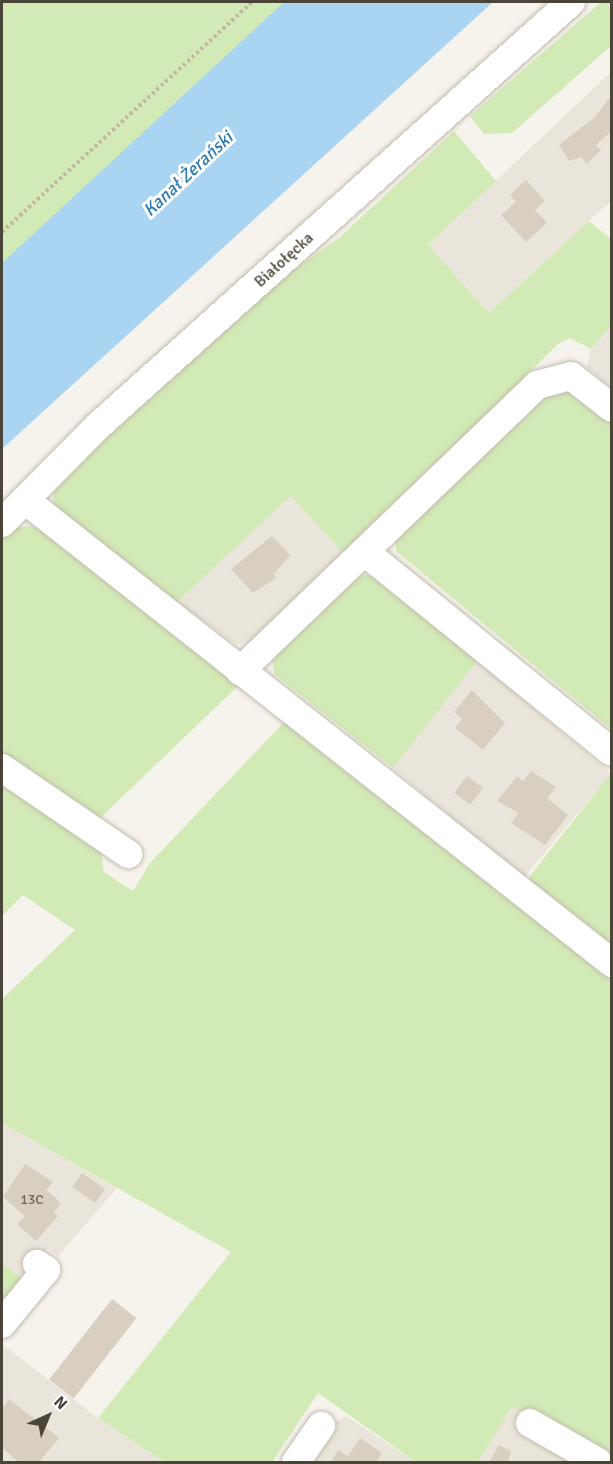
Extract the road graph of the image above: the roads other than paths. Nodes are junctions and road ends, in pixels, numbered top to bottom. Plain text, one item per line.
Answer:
1 (571, 2) edge
2 (612, 408) edge
3 (25, 500) junction
4 (2, 523) edge
5 (366, 553) junction
6 (240, 671) junction
7 (612, 752) edge
8 (2, 768) edge
9 (128, 855) dead end
10 (612, 963) edge
11 (37, 1263) dead end
12 (2, 1324) edge
13 (530, 1424) dead end
14 (321, 1426) dead end
15 (296, 1462) edge
16 (598, 1462) edge

1 - 3 street, Białołęcka
2 - 5 street
3 - 4 street, Białołęcka
3 - 6 street
5 - 6 street
5 - 7 street
6 - 10 street
8 - 9 street
11 - 12 street
13 - 16 street
14 - 15 street

